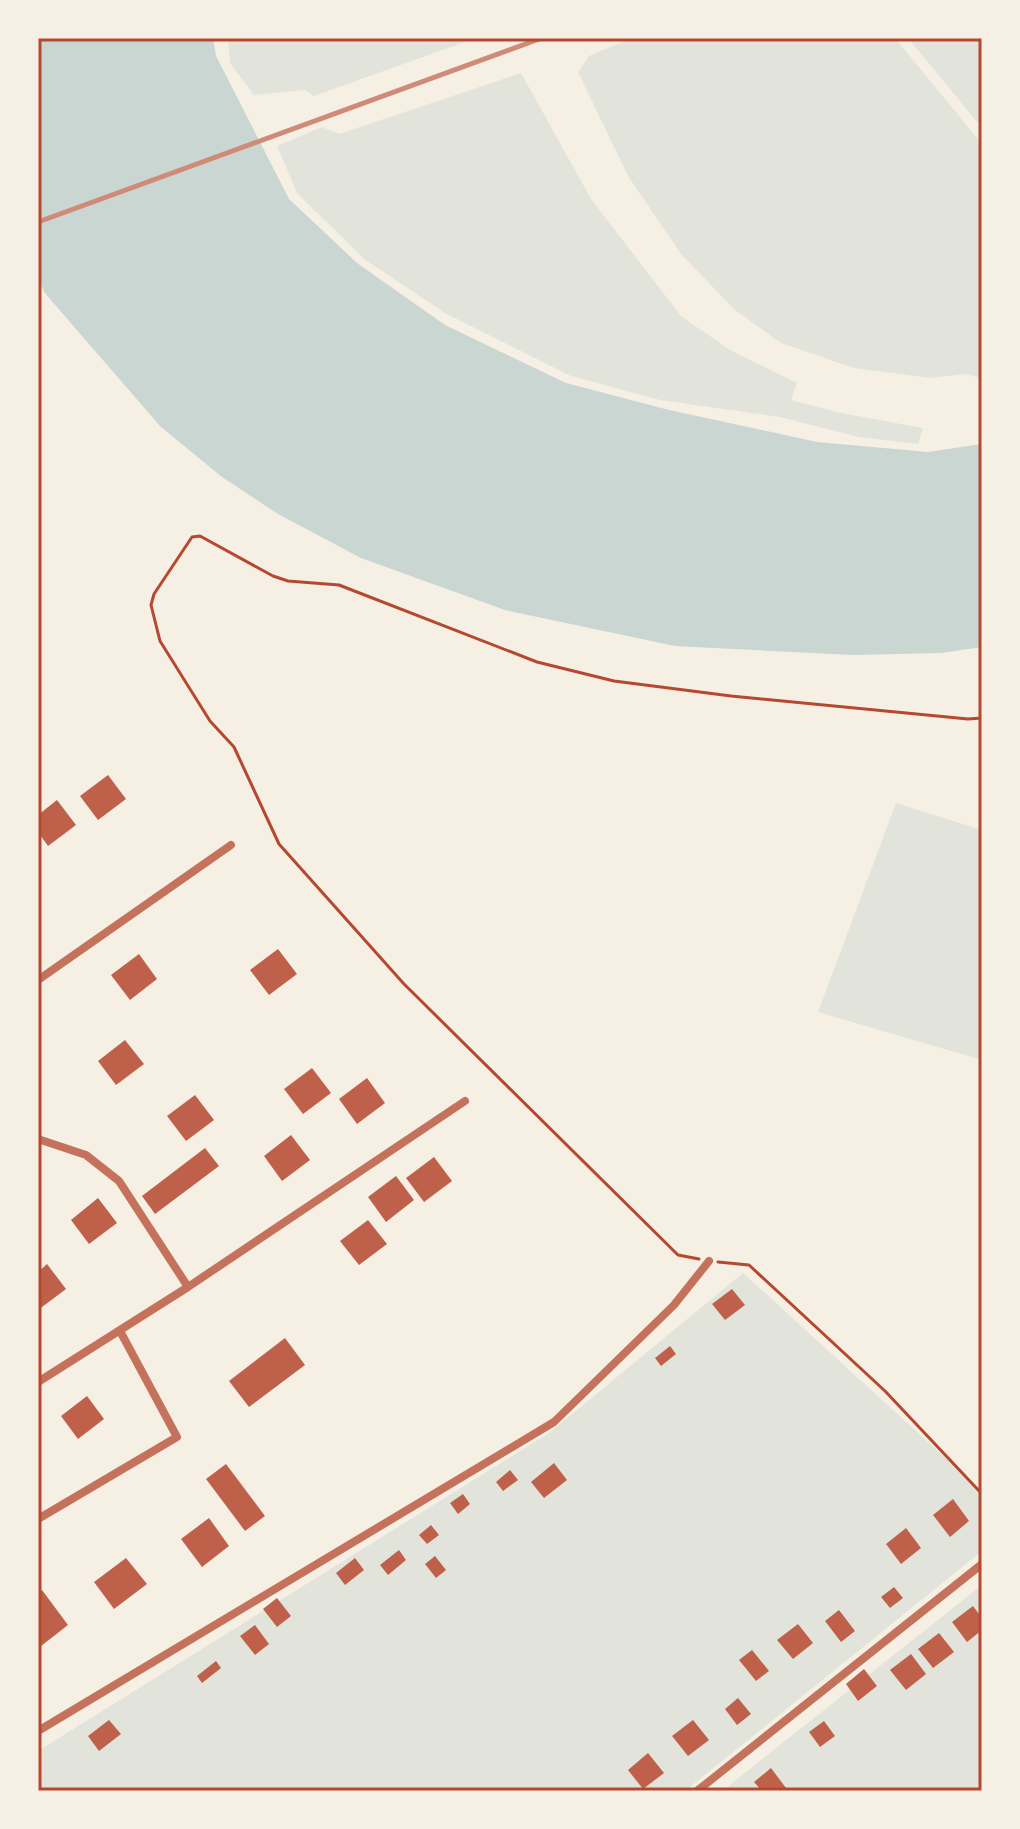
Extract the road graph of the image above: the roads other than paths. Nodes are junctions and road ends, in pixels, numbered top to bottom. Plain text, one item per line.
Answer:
1 (231, 845) dead end
2 (38, 980) edge
3 (465, 1101) dead end
4 (38, 1139) edge
5 (709, 1261) road end
6 (188, 1287) junction
7 (120, 1331) junction
8 (38, 1382) edge
9 (38, 1519) edge
10 (982, 1564) edge
11 (38, 1731) edge
12 (697, 1791) edge

1 - 2 street
3 - 6 street
4 - 6 street
5 - 11 street
6 - 7 street
7 - 8 street
7 - 9 street
10 - 12 street

